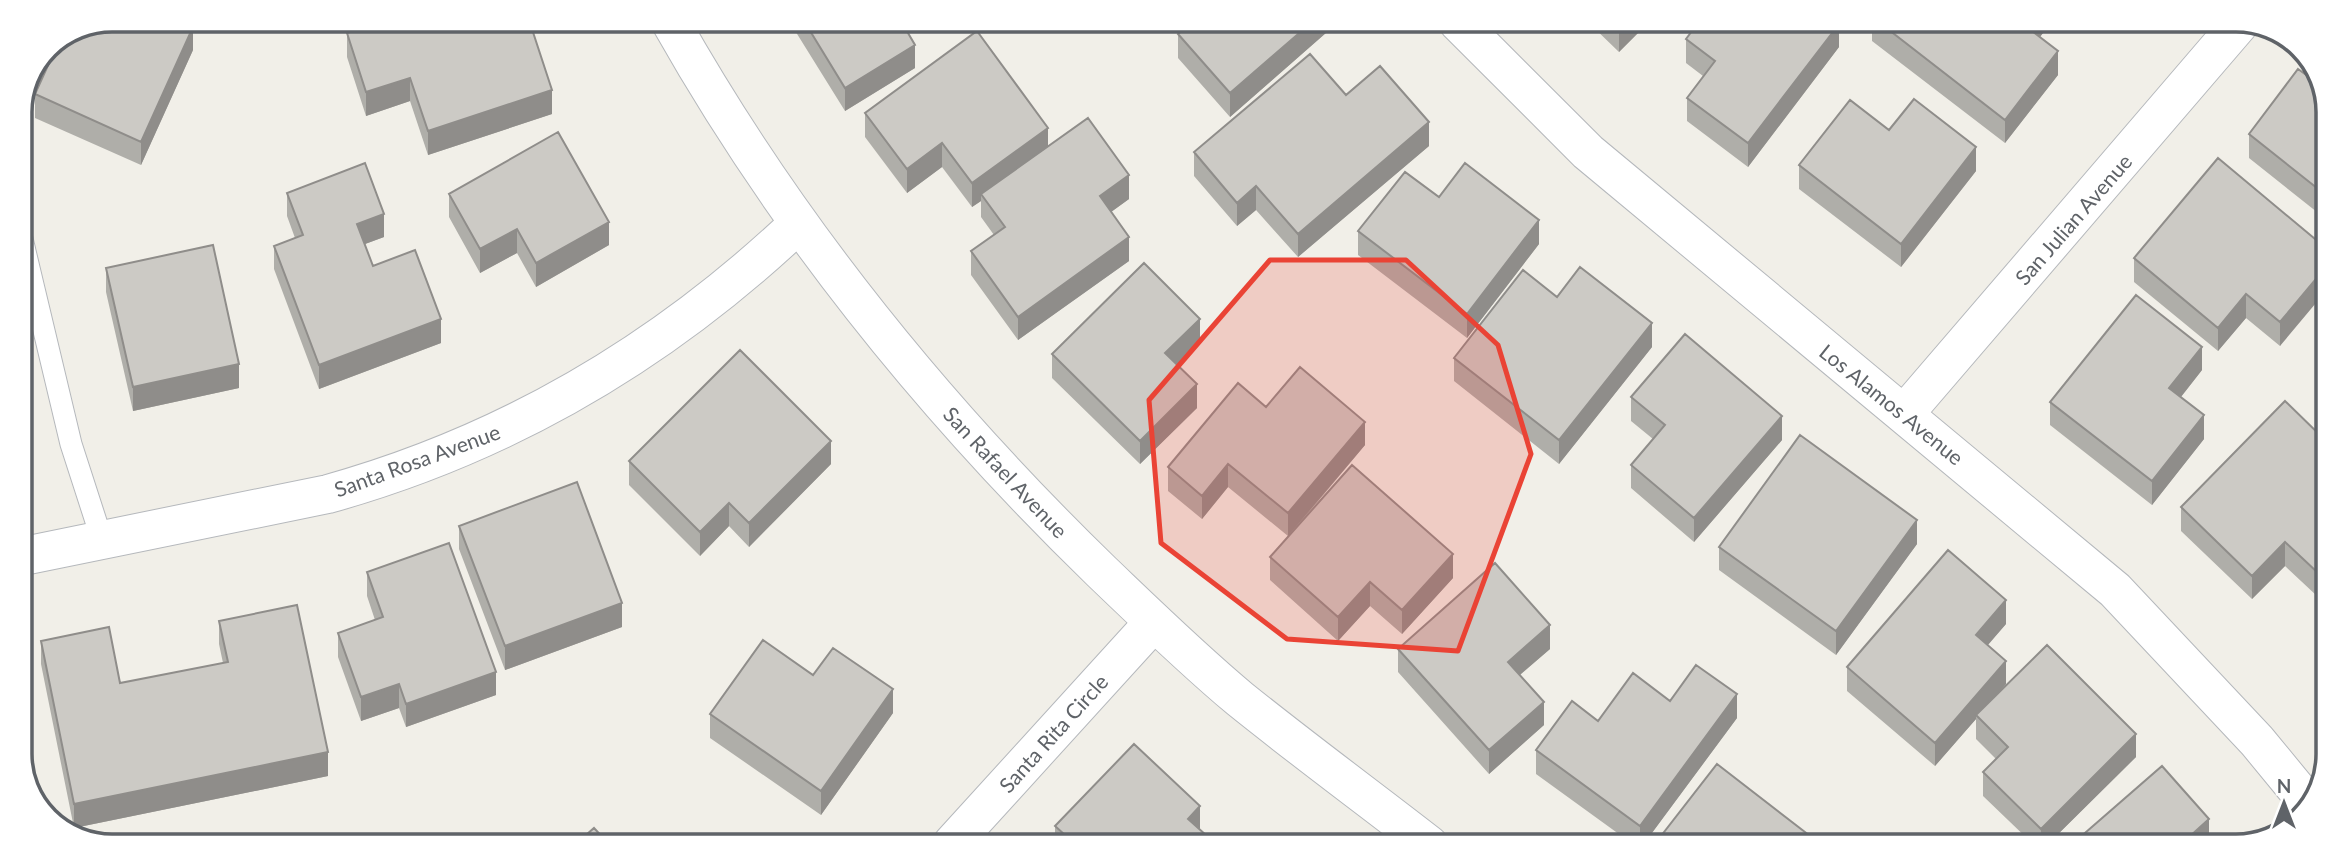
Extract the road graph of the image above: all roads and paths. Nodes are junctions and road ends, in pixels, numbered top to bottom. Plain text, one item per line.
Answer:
1 (677, 32) edge
2 (1468, 32) edge
3 (2232, 32) edge
4 (798, 224) junction
5 (32, 280) edge
6 (1905, 413) junction
7 (102, 540) junction
8 (32, 554) edge
9 (1154, 622) junction
10 (2303, 797) edge
11 (960, 834) edge
12 (1415, 834) edge

1 - 4 street, San Rafael Avenue
2 - 6 street, Los Alamos Avenue
3 - 6 street, San Julian Avenue
4 - 7 street, Santa Rosa Avenue
4 - 9 street, San Rafael Avenue
5 - 7 lane
6 - 10 street, Los Alamos Avenue
7 - 8 street, Santa Rosa Avenue
9 - 11 street, Santa Rita Circle
9 - 12 street, San Rafael Avenue

